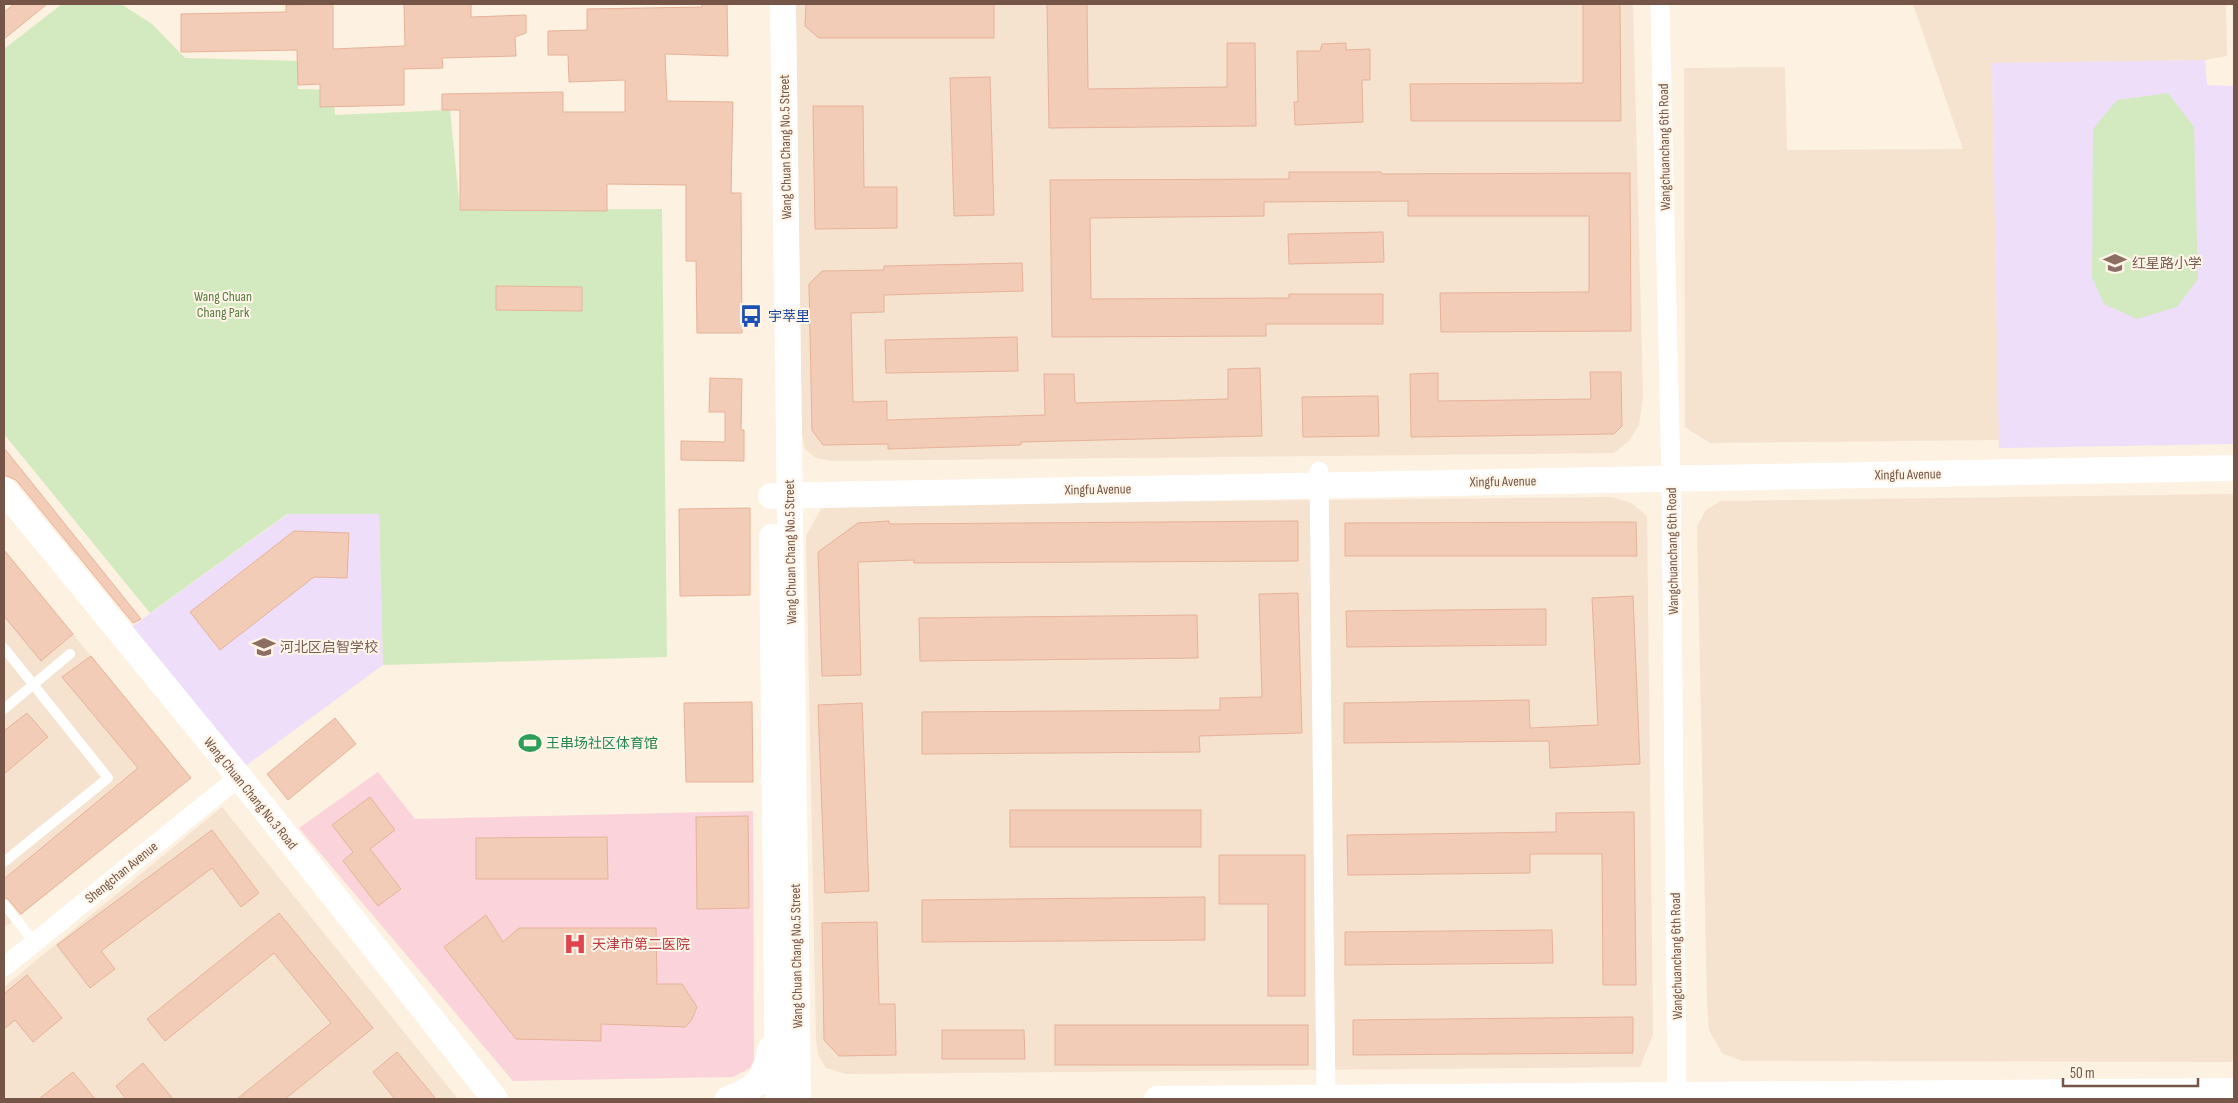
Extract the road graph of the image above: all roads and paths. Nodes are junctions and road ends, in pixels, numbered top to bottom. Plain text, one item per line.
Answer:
1 (768, 4) edge
2 (783, 4) edge
3 (1660, 4) edge
4 (2234, 454) edge
5 (2234, 468) edge
6 (1671, 471) junction
7 (1319, 478) junction
8 (780, 487) junction
9 (4, 490) edge
10 (4, 648) edge
11 (70, 654) dead end
12 (33, 684) junction
13 (4, 709) edge
14 (239, 777) junction
15 (4, 862) edge
16 (4, 904) edge
17 (34, 942) junction
18 (4, 967) edge
19 (2234, 1091) edge
20 (1677, 1097) edge
21 (495, 1099) edge
22 (728, 1099) edge
23 (772, 1099) edge
24 (778, 1099) edge
25 (798, 1099) edge
26 (1157, 1099) edge
27 (1326, 1099) edge

1 - 8 street, Wang Chuan Chang No.5 Street
2 - 8 street, Wang Chuan Chang No.5 Street
3 - 6 street, Wangchuanchang 6th Road
4 - 6 street, Xingfu Avenue
5 - 6 street, Xingfu Avenue
6 - 7 street, Xingfu Avenue
6 - 20 street, Wangchuanchang 6th Road
7 - 8 street, Xingfu Avenue
7 - 27 street
8 - 24 street, Wang Chuan Chang No.5 Street
8 - 25 street, Wang Chuan Chang No.5 Street
9 - 14 street, Wang Chuan Chang No.3 Road
10 - 12 lane
11 - 12 lane
12 - 13 lane
12 - 15 lane
14 - 17 street, Shengchan Avenue
14 - 21 street, Wang Chuan Chang No.3 Road
16 - 17 lane
17 - 18 street, Shengchan Avenue
19 - 20 street
20 - 27 street
22 - 23 street
26 - 27 street

